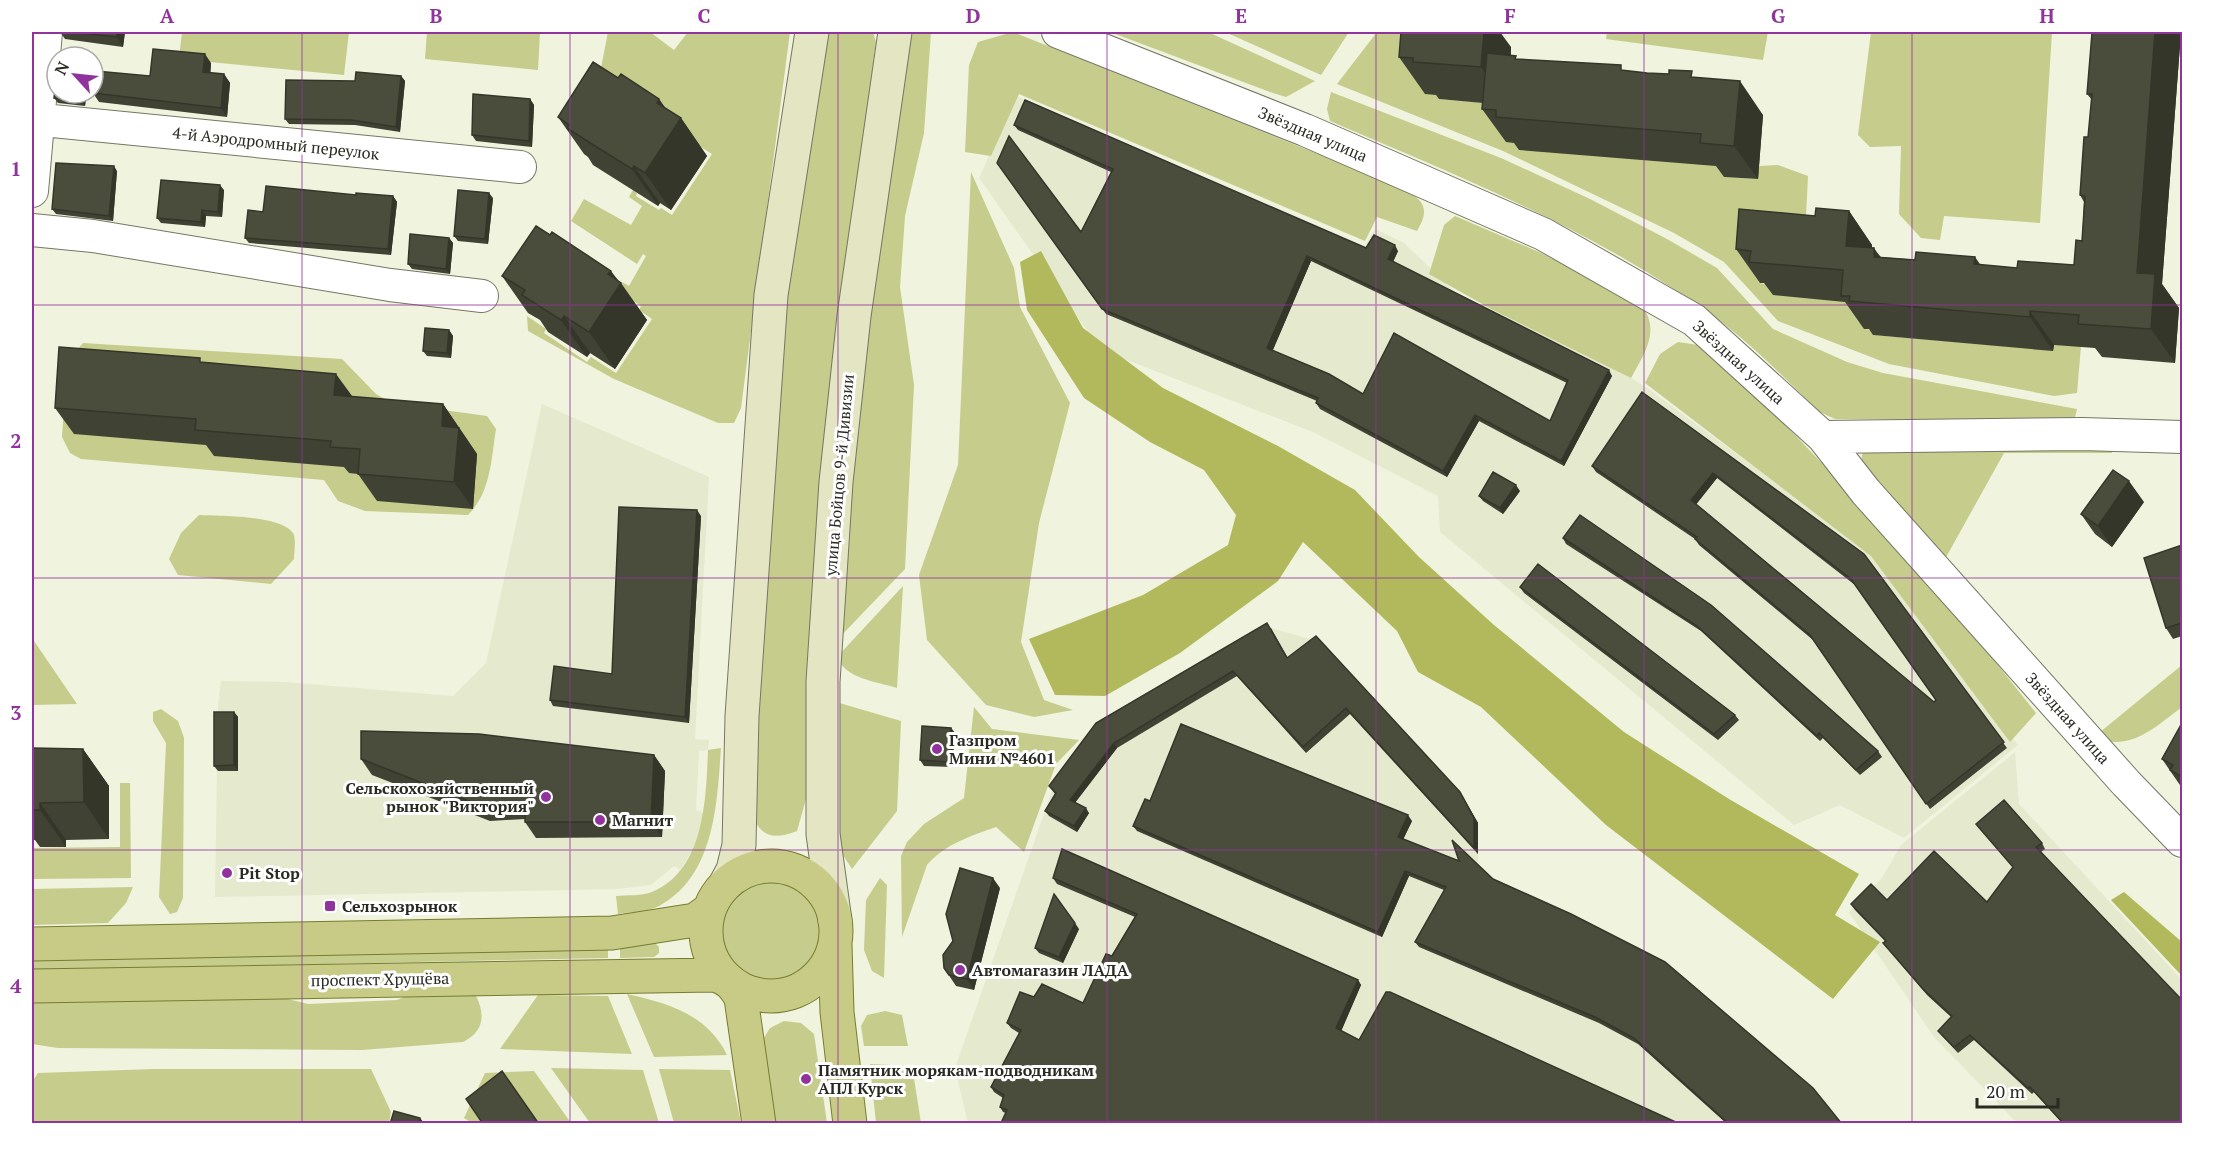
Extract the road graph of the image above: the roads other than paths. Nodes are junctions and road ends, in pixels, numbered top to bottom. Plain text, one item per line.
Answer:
1 (46, 32) edge
2 (812, 32) edge
3 (895, 32) edge
4 (1058, 32) edge
5 (34, 119) edge
6 (520, 167) dead end
7 (32, 191) edge
8 (32, 230) edge
9 (482, 296) dead end
10 (1823, 437) junction
11 (2182, 437) edge
12 (2182, 841) edge
13 (726, 883) junction
14 (709, 910) junction
15 (835, 932) junction
16 (32, 944) edge
17 (728, 980) junction
18 (32, 986) edge
19 (759, 1124) edge
20 (850, 1124) edge

1 - 5 street
2 - 13 main road
3 - 15 main road, улица Бойцов 9-й Дивизии
4 - 10 street, Звёздная улица
5 - 6 street, 4-й Аэродромный переулок
5 - 7 street
8 - 9 street
10 - 11 street
10 - 12 street, Звёздная улица
13 - 14 main road
13 - 15 main road
14 - 16 main road
14 - 17 main road
15 - 17 main road
15 - 20 main road, улица Бойцов 9-й Дивизии
17 - 18 main road, проспект Хрущёва
17 - 19 main road

